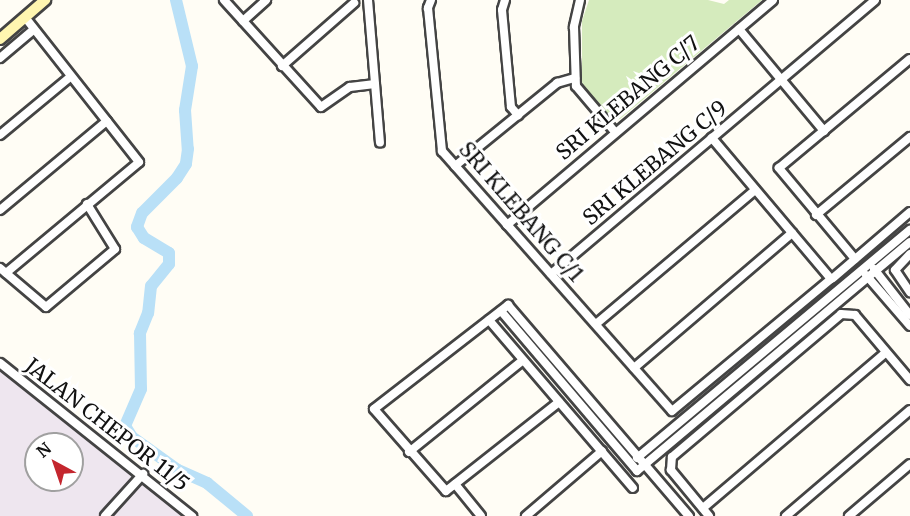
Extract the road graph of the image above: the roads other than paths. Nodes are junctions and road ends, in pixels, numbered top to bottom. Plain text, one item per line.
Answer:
1 (45, 0) edge
2 (225, 0) edge
3 (266, 0) edge
4 (368, 0) edge
5 (430, 0) edge
6 (505, 0) edge
7 (580, 0) edge
8 (773, 0) edge
9 (875, 0) edge
10 (354, 3) dead end
11 (25, 18) junction
12 (243, 21) junction
13 (739, 29) junction
14 (32, 31) junction
15 (1, 37) edge
16 (0, 58) edge
17 (910, 59) edge
18 (282, 66) junction
19 (70, 77) junction
20 (574, 78) junction
21 (781, 80) junction
22 (375, 84) junction
23 (518, 115) junction
24 (107, 121) junction
25 (824, 131) junction
26 (615, 132) junction
27 (0, 135) edge
28 (910, 137) edge
29 (712, 138) junction
30 (380, 142) dead end
31 (455, 166) junction
32 (755, 190) junction
33 (87, 204) junction
34 (0, 210) edge
35 (910, 212) edge
36 (816, 215) junction
37 (507, 225) junction
38 (910, 230) edge
39 (792, 233) junction
40 (910, 242) edge
41 (910, 254) edge
42 (855, 259) junction
43 (870, 264) junction
44 (3, 271) edge
45 (862, 271) junction
46 (876, 271) junction
47 (551, 274) junction
48 (832, 278) dead end
49 (868, 278) junction
50 (910, 292) edge
51 (501, 311) junction
52 (910, 315) edge
53 (489, 320) junction
54 (596, 324) junction
55 (910, 326) edge
56 (886, 352) junction
57 (523, 360) junction
58 (0, 363) edge
59 (634, 368) junction
60 (910, 380) edge
61 (559, 402) junction
62 (910, 410) edge
63 (409, 452) junction
64 (602, 452) junction
65 (639, 456) junction
66 (630, 463) junction
67 (645, 464) junction
68 (910, 464) edge
69 (143, 474) junction
70 (455, 484) junction
71 (633, 488) dead end
72 (703, 508) junction
73 (105, 516) edge
74 (192, 516) edge
75 (481, 516) edge
76 (526, 516) edge
77 (689, 516) edge
78 (709, 516) edge
79 (786, 516) edge
80 (849, 516) edge

1 - 11 street
2 - 12 street
3 - 12 street
4 - 22 street
5 - 31 street, SRI KLEBANG C/1
6 - 23 street
7 - 20 street
8 - 13 street, SRI KLEBANG C/7
9 - 21 street, SRI KLEBANG C/9
10 - 18 street
11 - 14 street
11 - 15 street
12 - 18 street
13 - 21 street
13 - 26 street, SRI KLEBANG C/7
14 - 16 street
14 - 19 street
17 - 25 street
18 - 22 street
19 - 24 street
19 - 27 street
20 - 23 street
20 - 26 street
21 - 25 street
21 - 29 street, SRI KLEBANG C/9
22 - 30 street
23 - 31 street
24 - 33 street
24 - 34 street
25 - 36 street
26 - 37 street, SRI KLEBANG C/7
28 - 36 street
29 - 32 street
29 - 47 street, SRI KLEBANG C/9
31 - 37 street, SRI KLEBANG C/1
32 - 39 street
32 - 54 street
33 - 44 street
33 - 44 street
35 - 42 street
36 - 42 street
37 - 47 street, SRI KLEBANG C/1
38 - 43 street
39 - 59 street
39 - 59 street, SRI KLEBANG C/1
40 - 46 street
41 - 50 street
42 - 48 street
43 - 45 street
43 - 46 street
45 - 49 street
45 - 65 street
46 - 49 street
46 - 52 street
47 - 54 street, SRI KLEBANG C/1
49 - 55 street
49 - 67 street
51 - 53 street
51 - 65 street
51 - 66 street
53 - 57 street
53 - 63 street
54 - 59 street, SRI KLEBANG C/1
56 - 60 street
56 - 72 street
56 - 72 street
57 - 61 street
57 - 63 street
58 - 69 street, JALAN CHEPOR 11/5
61 - 64 street
61 - 70 street
62 - 79 street
63 - 70 street
64 - 71 street
64 - 76 street
65 - 66 street
65 - 67 street
66 - 67 street
67 - 77 street
68 - 80 street
69 - 73 street
69 - 74 street, JALAN CHEPOR 11/5
70 - 75 street
72 - 78 street

